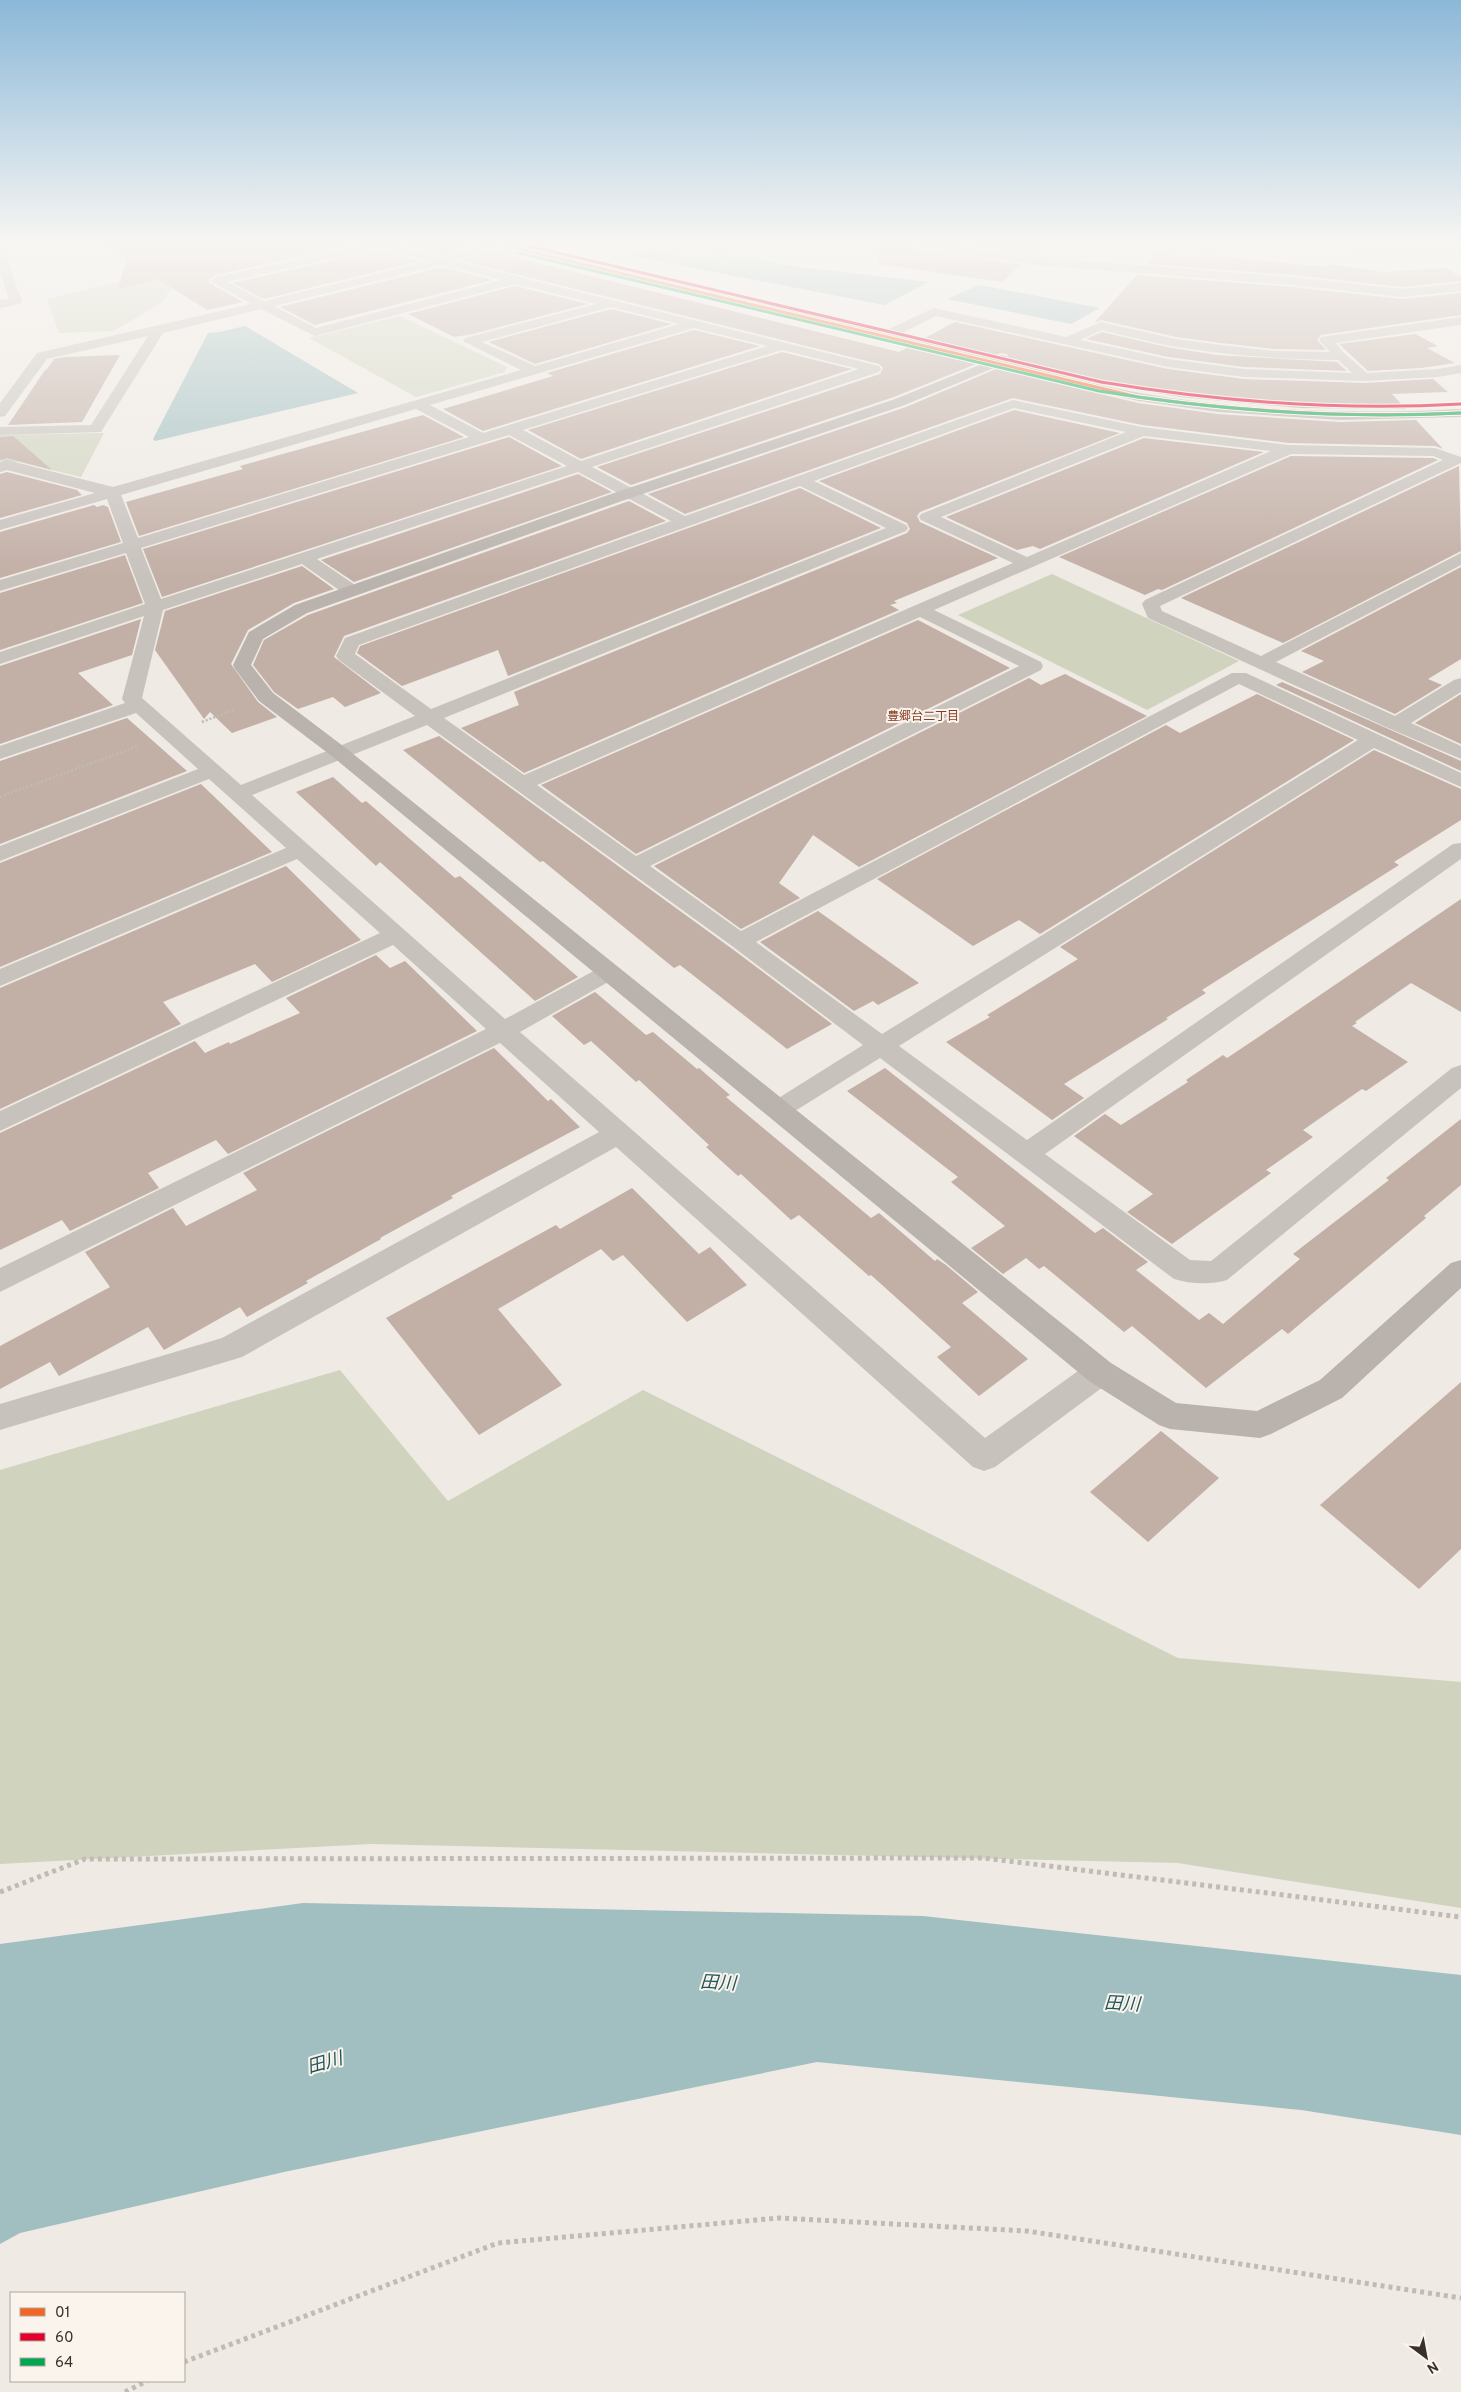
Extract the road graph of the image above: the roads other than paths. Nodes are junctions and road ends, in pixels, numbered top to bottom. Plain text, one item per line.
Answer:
1 (44, 356) edge
2 (142, 356) edge
3 (502, 356) edge
4 (584, 356) edge
5 (751, 356) edge
6 (821, 356) edge
7 (973, 356) edge
8 (979, 356) edge
9 (1130, 356) edge
10 (1328, 356) edge
11 (1341, 356) joint
12 (998, 361) junction
13 (1461, 369) edge
14 (533, 370) junction
15 (1364, 377) junction
16 (418, 404) junction
17 (1461, 404) edge
18 (1461, 413) edge
19 (0, 414) edge
20 (512, 430) junction
21 (0, 431) edge
22 (1142, 431) junction
23 (482, 438) junction
24 (1289, 449) junction
25 (0, 467) edge
26 (581, 467) junction
27 (800, 480) junction
28 (112, 492) junction
29 (630, 493) junction
30 (684, 522) junction
31 (0, 525) edge
32 (132, 546) junction
33 (305, 558) junction
34 (1461, 558) edge
35 (1026, 564) junction
36 (0, 586) edge
37 (352, 591) junction
38 (155, 607) junction
39 (920, 610) junction
40 (0, 658) edge
41 (1261, 663) junction
42 (1461, 684) edge
43 (139, 705) junction
44 (431, 717) junction
45 (1395, 724) junction
46 (1373, 740) junction
47 (0, 753) edge
48 (340, 753) junction
49 (1461, 754) edge
50 (212, 772) junction
51 (1461, 781) edge
52 (523, 783) junction
53 (237, 794) junction
54 (300, 850) junction
55 (1461, 850) edge
56 (0, 854) edge
57 (635, 865) junction
58 (395, 935) junction
59 (740, 941) junction
60 (609, 972) junction
61 (0, 978) edge
62 (503, 1031) junction
63 (880, 1046) junction
64 (1461, 1074) edge
65 (778, 1110) junction
66 (0, 1122) edge
67 (618, 1134) junction
68 (1026, 1154) junction
69 (1461, 1271) edge
70 (0, 1281) edge
71 (1100, 1372) junction
72 (0, 1417) edge

1 - 19 street
2 - 21 street
3 - 14 street
4 - 14 street
5 - 20 street
6 - 26 street
7 - 12 street
8 - 12 street
9 - 15 street
10 - 11 street
11 - 15 street
12 - 17 street
12 - 18 street
12 - 29 street
13 - 15 street
14 - 16 street
16 - 23 street
16 - 28 street
20 - 23 street
20 - 26 street
22 - 24 street
22 - 27 street
22 - 35 street
23 - 32 street
24 - 35 street
24 - 41 street
25 - 28 street
26 - 29 street
26 - 33 street
27 - 30 street
27 - 44 street
28 - 31 street
28 - 32 street
29 - 30 street
29 - 37 street
30 - 44 street
32 - 36 street
32 - 38 street
33 - 37 street
33 - 38 street
34 - 41 street
35 - 39 street
37 - 48 street
38 - 40 street
38 - 43 street
39 - 52 street
39 - 57 street
41 - 45 street
42 - 45 street
43 - 47 street
43 - 50 street
44 - 48 street
44 - 52 street
45 - 49 street
46 - 51 street
46 - 59 street
46 - 63 street
48 - 53 street
48 - 60 street
50 - 53 street
50 - 56 street
52 - 57 street
53 - 54 street
54 - 58 street
54 - 61 street
55 - 68 street
57 - 59 street
58 - 62 street
58 - 66 street
59 - 63 street
60 - 62 street
60 - 65 street
62 - 67 street
62 - 70 street
63 - 65 street
63 - 68 street
64 - 68 street
65 - 71 street
67 - 71 street
67 - 72 street
69 - 71 street

